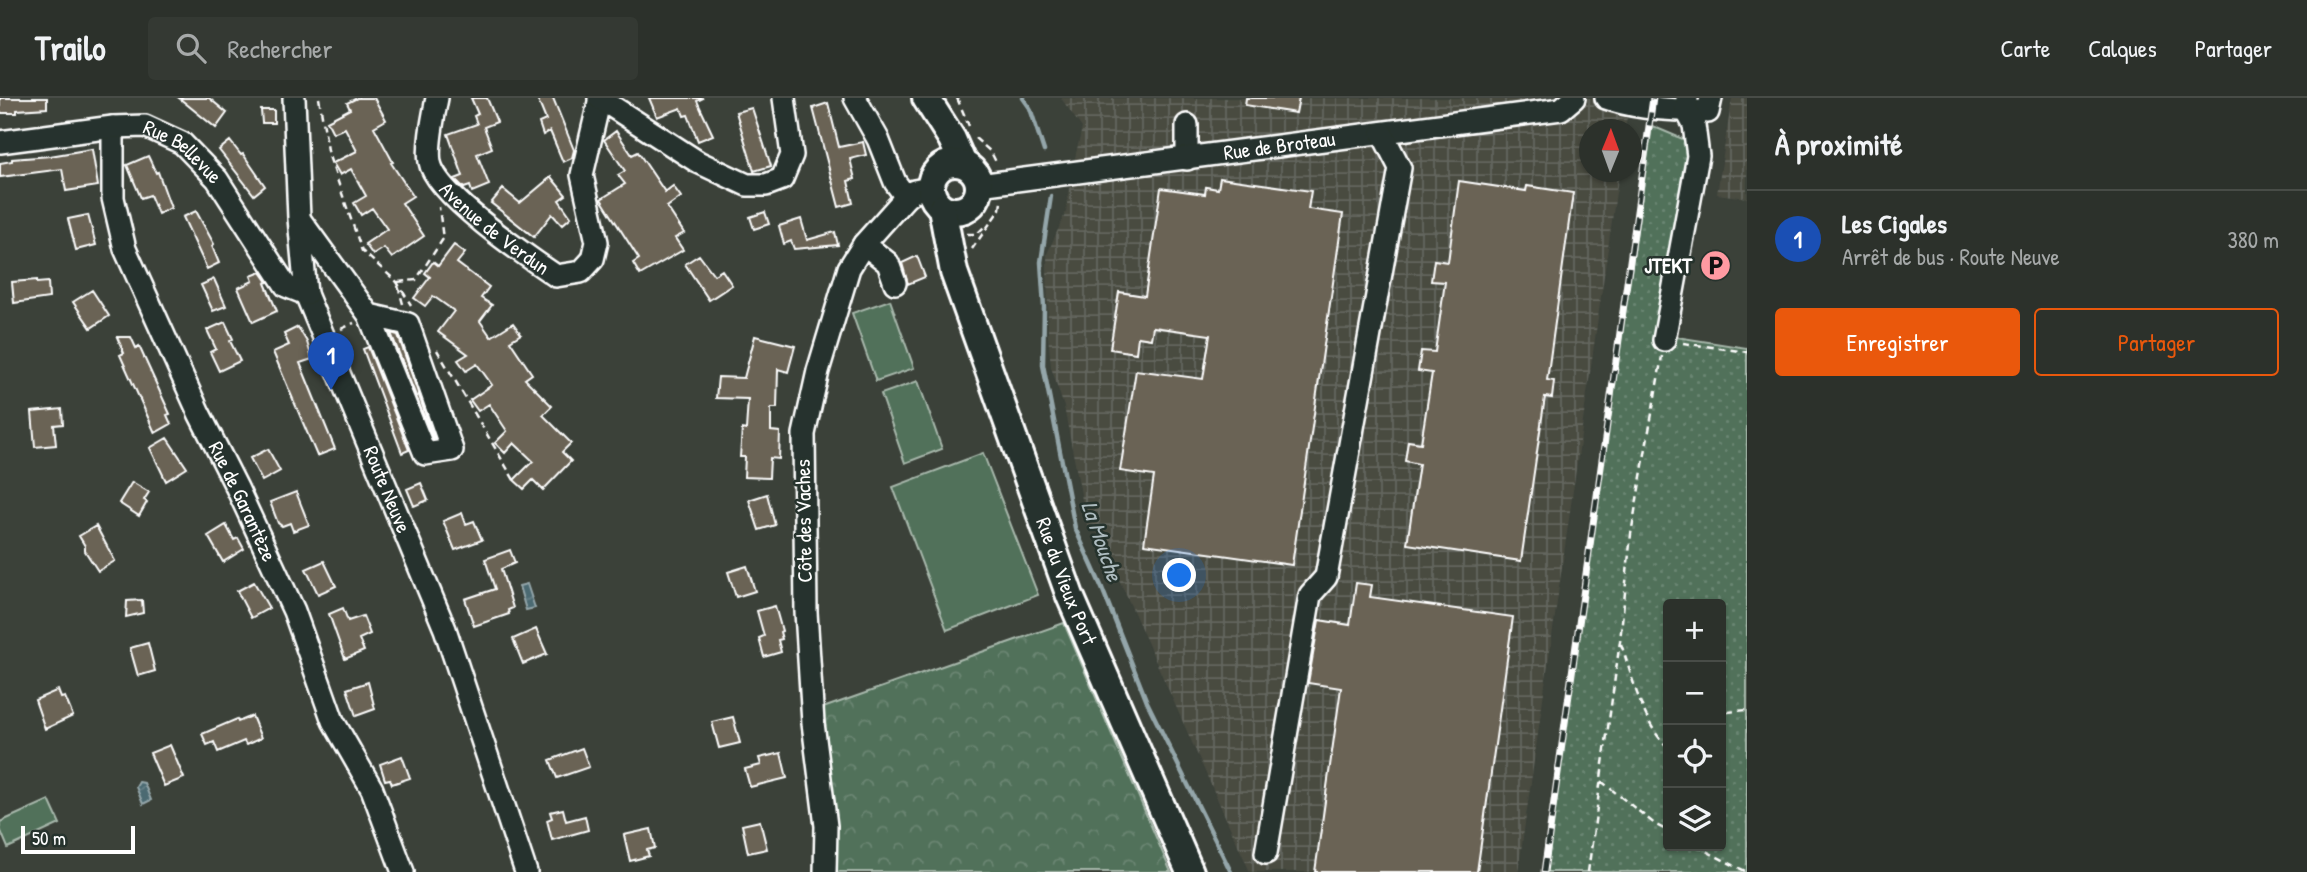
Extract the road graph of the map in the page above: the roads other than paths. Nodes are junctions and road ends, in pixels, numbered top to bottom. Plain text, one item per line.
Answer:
1 (294, 98) edge
2 (437, 98) edge
3 (600, 98) edge
4 (784, 98) edge
5 (855, 98) edge
6 (1574, 98) edge
7 (1613, 101) edge
8 (930, 104) edge
9 (1687, 104) edge
10 (1710, 105) edge
11 (1187, 125) dead end
12 (113, 127) junction
13 (1382, 133) junction
14 (0, 142) edge
15 (1187, 159) junction
16 (988, 183) joint
17 (944, 195) junction
18 (299, 218) junction
19 (864, 244) junction
20 (895, 283) dead end
21 (306, 294) junction
22 (369, 315) junction
23 (1664, 340) road end
24 (1266, 853) dead end
25 (403, 872) edge
26 (526, 872) edge
27 (825, 872) edge
28 (1190, 872) edge

1 - 18 street, Route Neuve
2 - 3 street, Avenue de Verdun
3 - 4 street, Avenue de Verdun
5 - 17 street
6 - 13 street, Rue de Broteau
7 - 9 street
8 - 17 main road
9 - 10 street
9 - 23 street
11 - 15 street
12 - 14 street, Rue Bellevue
12 - 21 street, Rue Bellevue
12 - 25 street, Rue de Garantèze
13 - 15 street, Rue de Broteau
13 - 24 street
15 - 16 street, Rue de Broteau
16 - 17 main road
17 - 19 street, Côte des Vaches
17 - 28 main road, Rue du Vieux Port
18 - 21 street, Route Neuve
18 - 22 street
19 - 20 street
19 - 27 street, Côte des Vaches
21 - 26 street, Route Neuve
22 - 22 street

